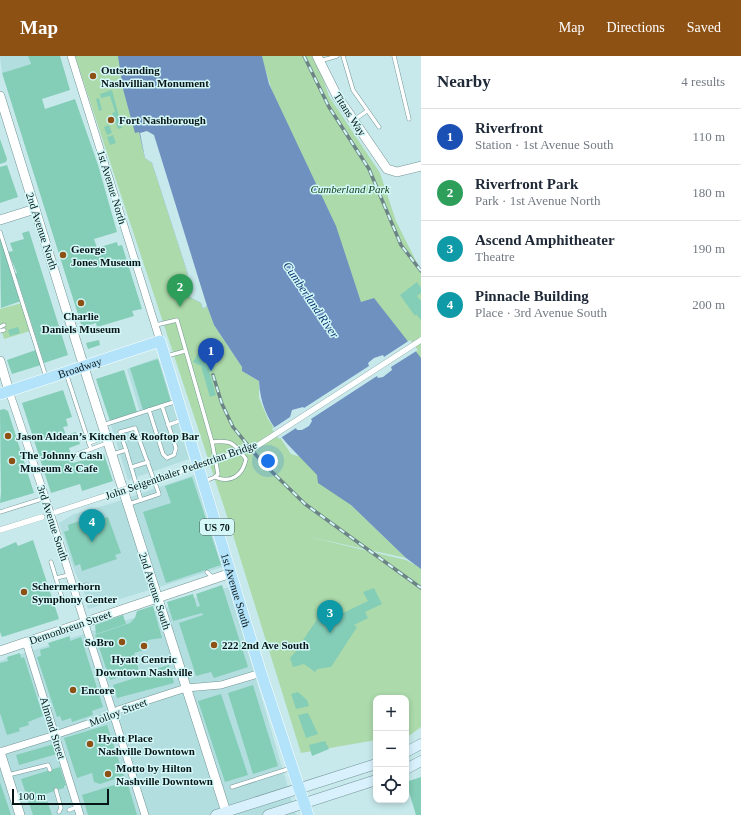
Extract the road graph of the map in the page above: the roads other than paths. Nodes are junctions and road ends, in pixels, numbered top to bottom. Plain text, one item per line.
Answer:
1 (71, 56) edge
2 (337, 56) edge
3 (343, 56) edge
4 (394, 56) edge
5 (318, 59) edge
6 (0, 96) edge
7 (367, 111) junction
8 (409, 119) dead end
9 (353, 120) junction
10 (379, 127) dead end
11 (421, 166) edge
12 (35, 209) junction
13 (0, 220) edge
14 (0, 232) edge
15 (156, 325) junction
16 (160, 340) junction
17 (421, 340) edge
18 (185, 351) junction
19 (165, 357) junction
20 (0, 361) edge
21 (84, 366) junction
22 (66, 372) junction
23 (47, 378) junction
24 (5, 392) edge
25 (178, 401) junction
26 (162, 406) junction
27 (149, 410) junction
28 (184, 420) junction
29 (168, 425) junction
30 (102, 426) junction
31 (107, 440) junction
32 (212, 442) junction
33 (89, 443) junction
34 (91, 449) junction
35 (126, 450) junction
36 (112, 454) junction
37 (75, 455) dead end
38 (148, 462) junction
39 (132, 467) junction
40 (215, 477) junction
41 (203, 482) junction
42 (45, 498) junction
43 (141, 500) junction
44 (128, 505) junction
45 (0, 512) edge
46 (56, 512) dead end
47 (42, 517) dead end
48 (0, 530) edge
49 (51, 562) dead end
50 (231, 573) junction
51 (69, 575) junction
52 (56, 578) junction
53 (87, 585) dead end
54 (73, 589) junction
55 (157, 598) junction
56 (63, 602) dead end
57 (84, 622) junction
58 (26, 642) junction
59 (0, 651) edge
60 (261, 673) junction
61 (186, 688) junction
62 (112, 713) junction
63 (55, 735) junction
64 (421, 744) edge
65 (409, 750) edge
66 (0, 752) edge
67 (421, 761) edge
68 (373, 765) edge
69 (409, 767) edge
70 (292, 768) junction
71 (50, 770) dead end
72 (7, 776) junction
73 (373, 781) edge
74 (232, 787) dead end
75 (299, 789) junction
76 (56, 790) dead end
77 (303, 803) junction
78 (77, 806) junction
79 (69, 810) junction
80 (223, 814) edge
81 (20, 815) edge
82 (69, 815) edge
83 (80, 815) edge
84 (145, 815) edge
85 (268, 815) edge
86 (308, 815) edge

1 - 15 street, 1st Avenue North
2 - 5 lane
3 - 7 lane
4 - 8 lane
5 - 9 street, Titans Way
6 - 12 street, 2nd Avenue North
7 - 9 lane
7 - 10 lane
9 - 11 street, Titans Way
12 - 13 street
12 - 21 street, 2nd Avenue North
14 - 23 lane
15 - 16 street, 1st Avenue North
15 - 18 lane
16 - 19 main road, 1st Avenue South / US 70
16 - 21 main road, Broadway
17 - 46 street, John Seigenthaler Pedestrian Bridge, bridge
18 - 19 lane
18 - 32 lane
19 - 25 main road, 1st Avenue South / US 70
20 - 24 street
21 - 22 main road, Broadway
21 - 30 street, 2nd Avenue South
22 - 23 main road, Broadway
22 - 33 lane
23 - 24 main road, Broadway
24 - 42 street, 3rd Avenue South
25 - 26 lane
25 - 28 main road, 1st Avenue South / US 70
26 - 27 lane
26 - 29 lane
27 - 29 lane
27 - 30 lane
28 - 29 lane
28 - 41 main road, 1st Avenue South / US 70
30 - 31 street, 2nd Avenue South
31 - 33 lane
31 - 34 lane
31 - 36 street, 2nd Avenue South
32 - 40 lane
32 - 40 lane
33 - 34 lane
34 - 37 lane
35 - 36 lane
35 - 38 lane
35 - 39 lane
36 - 44 street, 2nd Avenue South
38 - 39 lane
38 - 43 lane
39 - 43 lane
40 - 41 lane
41 - 50 main road, 1st Avenue South / US 70
42 - 45 lane
42 - 51 street, 3rd Avenue South
43 - 44 lane
44 - 55 street, 2nd Avenue South
47 - 48 street
49 - 52 lane
50 - 55 street, Demonbreun Street
50 - 60 main road, 1st Avenue South / US 70
51 - 52 lane
51 - 54 street, 3rd Avenue South
52 - 56 lane
53 - 54 lane
54 - 57 street, 3rd Avenue South
55 - 57 street, Demonbreun Street
55 - 61 street, 2nd Avenue South
57 - 58 street, Demonbreun Street
57 - 62 street, 3rd Avenue South
58 - 59 street, Demonbreun Street
58 - 63 street, Almond Street
60 - 61 street, Molloy Street
60 - 70 main road, 1st Avenue South / US 70
61 - 62 street, Molloy Street
61 - 80 street, 2nd Avenue South
62 - 63 street, Molloy Street
62 - 84 street, 3rd Avenue South
63 - 66 street, Molloy Street
63 - 78 street, Almond Street
64 - 65 main road
66 - 72 street
67 - 69 main road
68 - 75 main road
70 - 74 lane
70 - 75 main road, 1st Avenue South / US 70
71 - 72 lane
72 - 81 street
73 - 77 main road
75 - 77 main road, 1st Avenue South / US 70
75 - 80 main road
76 - 79 lane
77 - 85 main road
77 - 86 main road, 1st Avenue South / US 70
78 - 79 lane
78 - 83 street, Almond Street
79 - 82 lane

